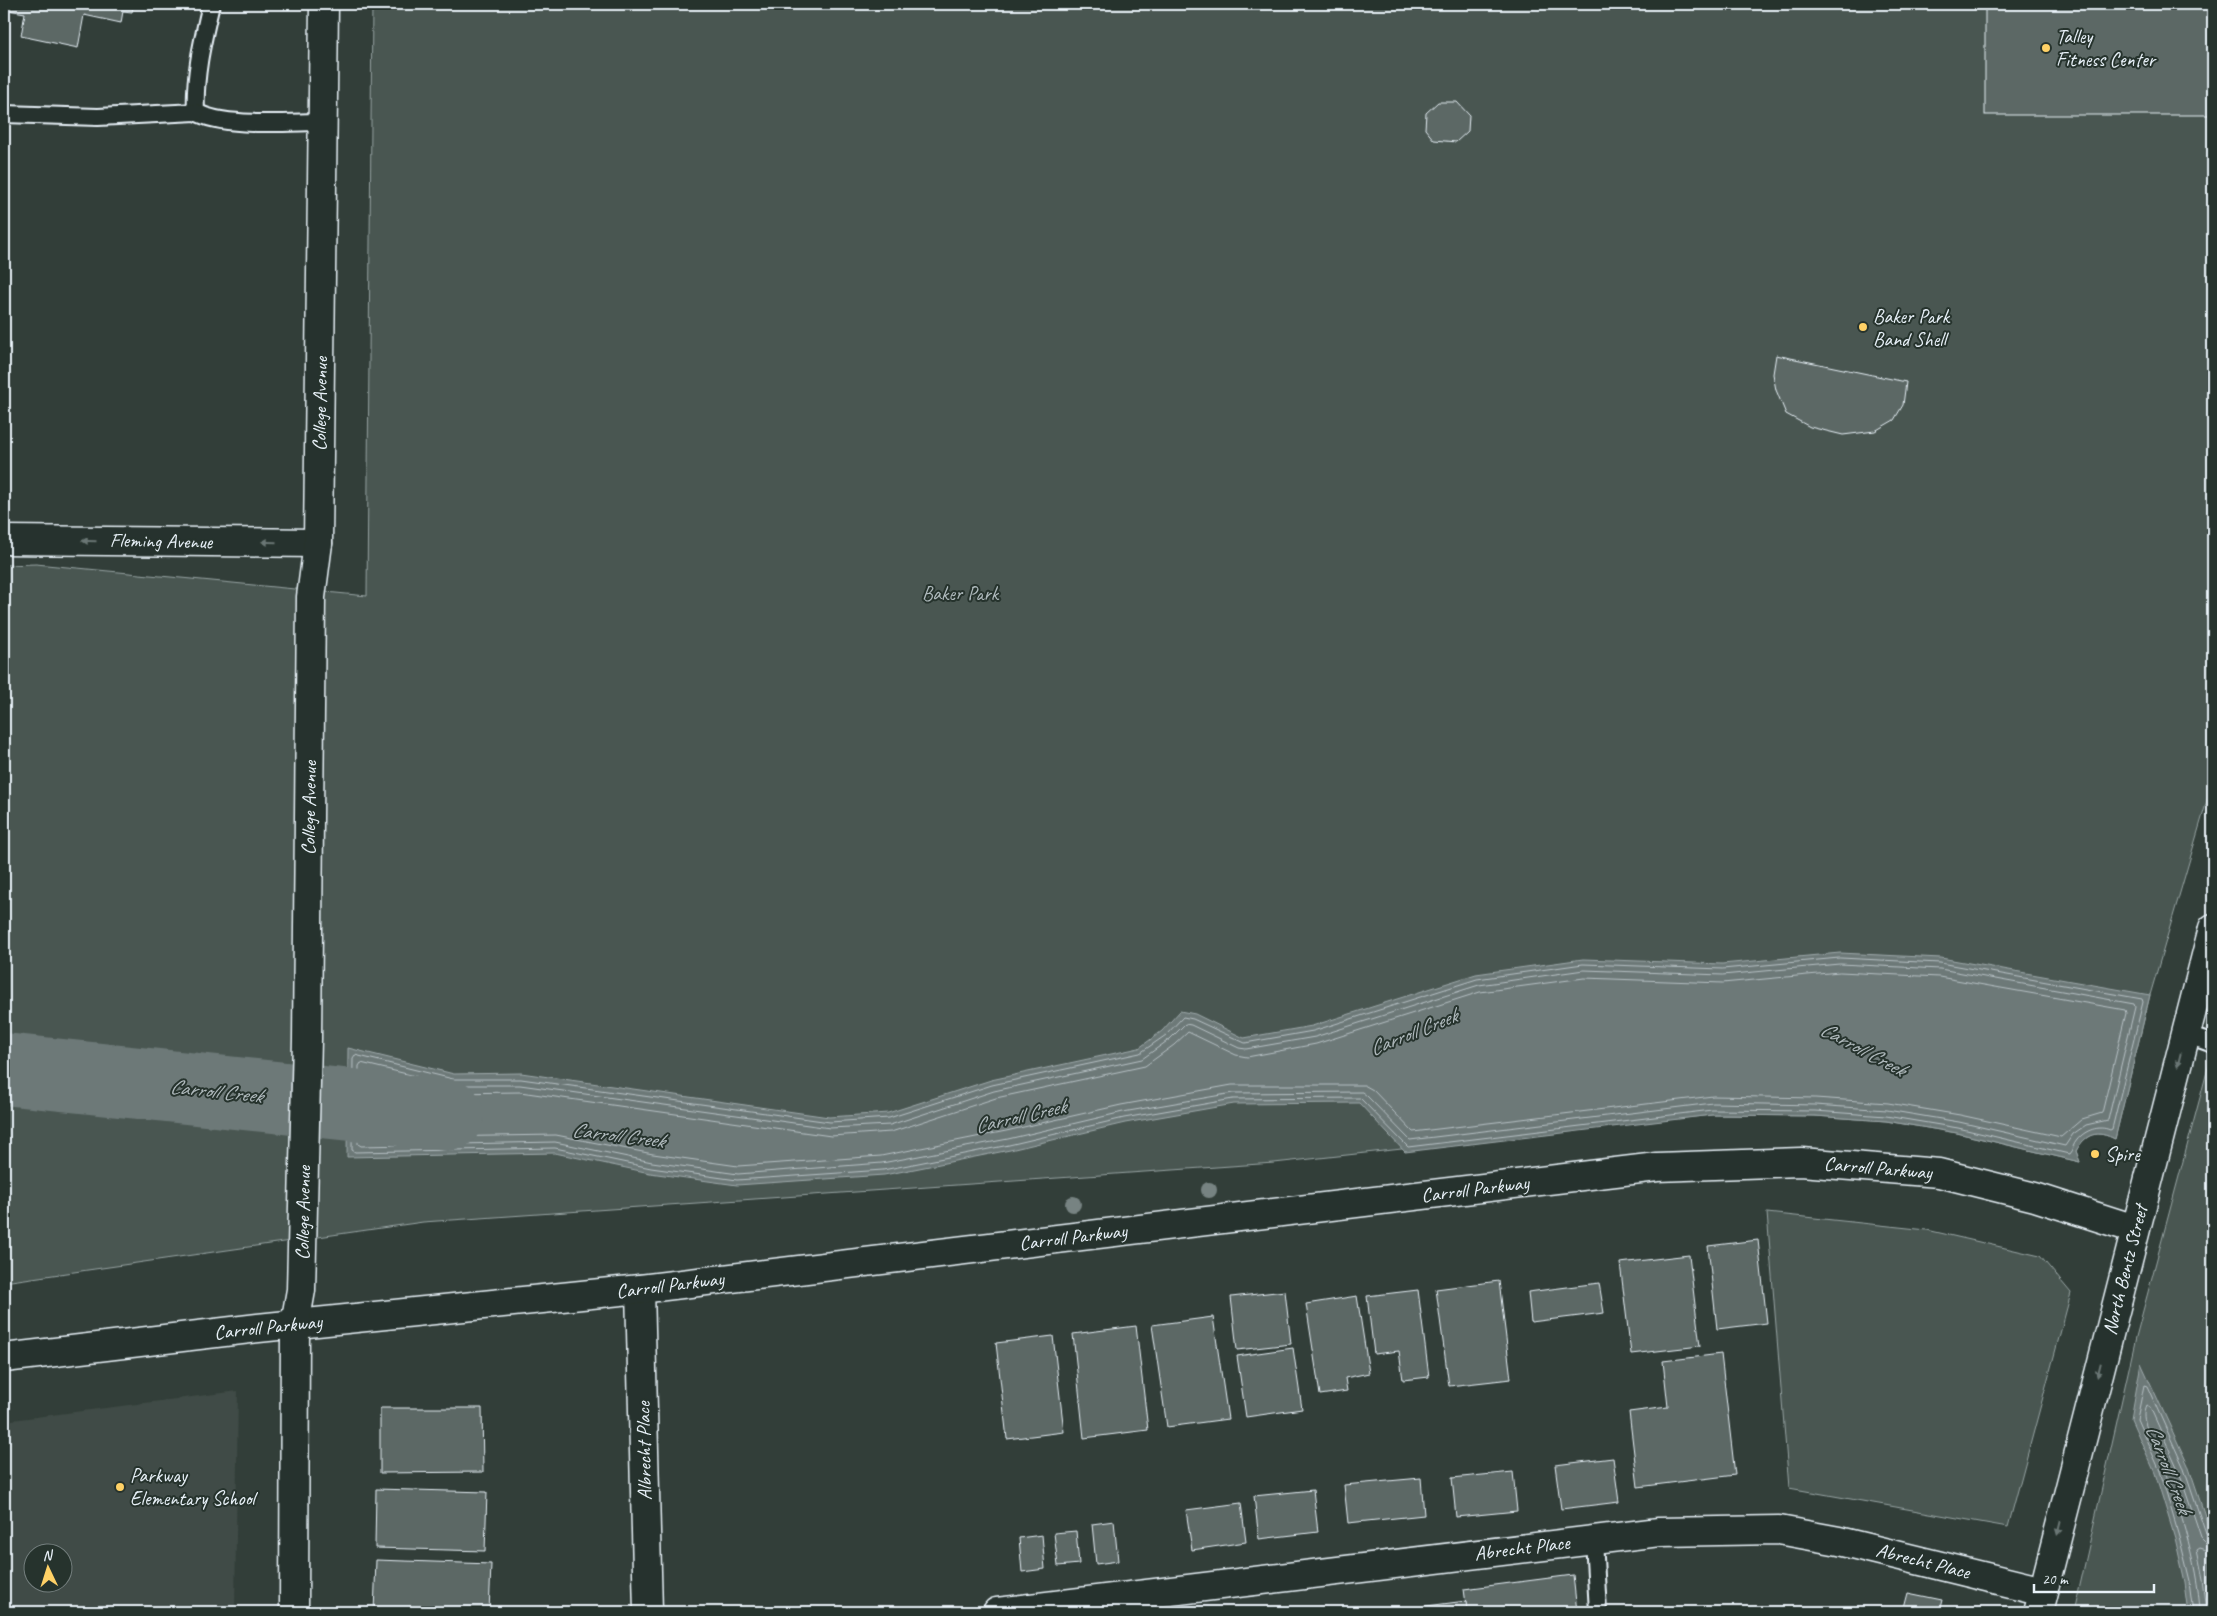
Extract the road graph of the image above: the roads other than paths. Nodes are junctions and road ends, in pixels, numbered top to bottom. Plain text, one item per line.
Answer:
1 (211, 4) edge
2 (324, 4) edge
3 (196, 112) junction
4 (4, 114) edge
5 (323, 122) junction
6 (4, 540) edge
7 (318, 543) junction
8 (2213, 928) edge
9 (2185, 1034) junction
10 (2213, 1044) edge
11 (2135, 1229) junction
12 (640, 1290) junction
13 (295, 1324) junction
14 (4, 1358) edge
15 (1594, 1540) junction
16 (2040, 1602) edge
17 (294, 1612) edge
18 (648, 1612) edge
19 (997, 1612) edge
20 (1598, 1612) edge

1 - 3 lane
2 - 5 street, College Avenue
3 - 4 lane
3 - 5 lane
5 - 7 street, College Avenue
7 -> 6 street, Fleming Avenue
7 - 13 street, College Avenue
8 - 9 street, North Bentz Street
9 - 10 lane
9 -> 11 street, North Bentz Street
11 - 12 street, Carroll Parkway
11 -> 16 street, North Bentz Street
12 - 13 street, Carroll Parkway
12 - 18 street, Albrecht Place
13 - 14 street, Carroll Parkway
13 - 17 street, College Avenue
15 - 16 street, Abrecht Place
15 - 19 street, Abrecht Place
15 - 20 lane

